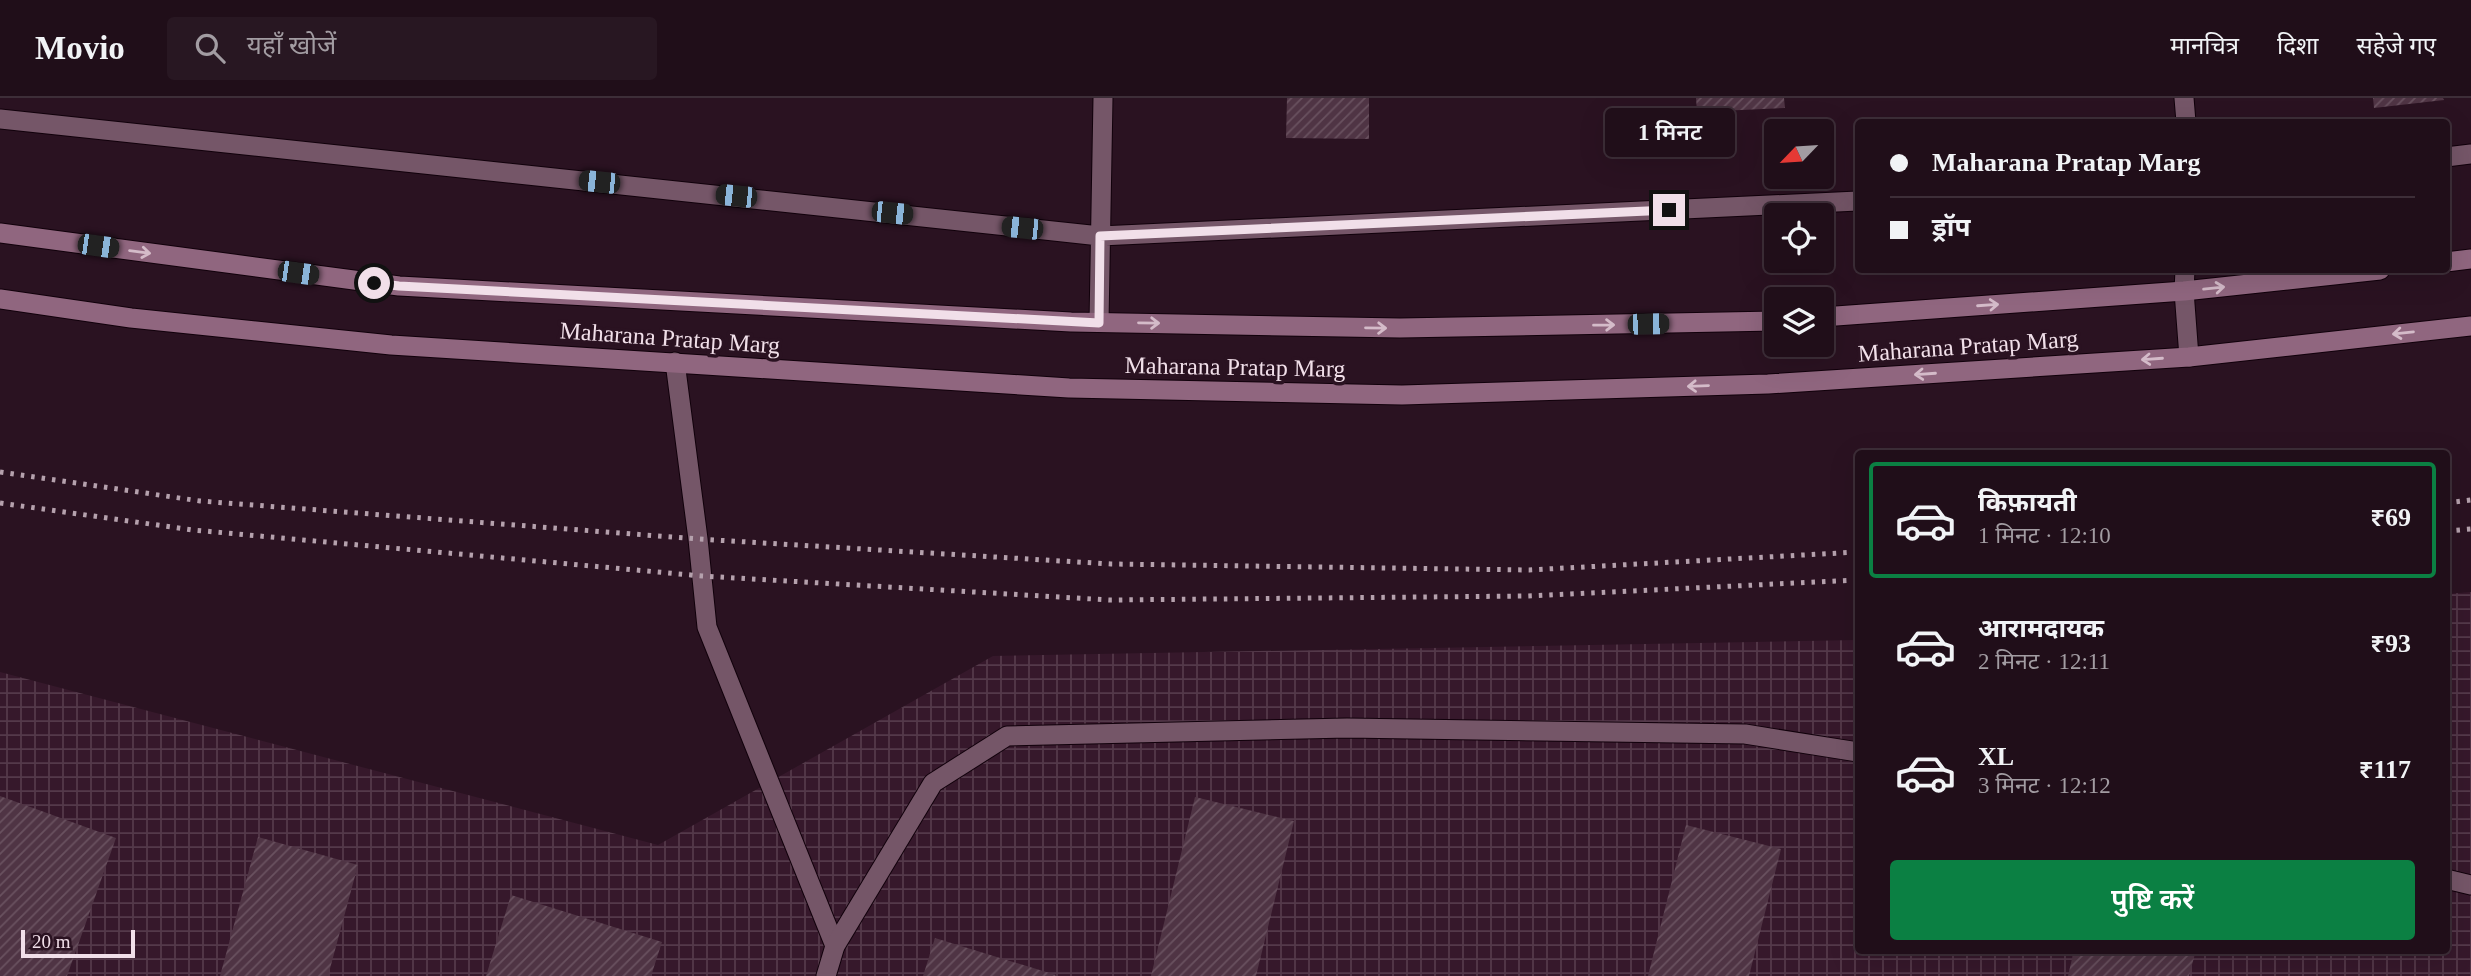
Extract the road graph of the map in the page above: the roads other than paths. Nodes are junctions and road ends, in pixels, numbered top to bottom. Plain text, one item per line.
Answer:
1 (1103, 98) edge
2 (2184, 98) edge
3 (0, 119) edge
4 (2186, 119) edge
5 (2471, 154) edge
6 (2450, 156) edge
7 (1855, 201) edge
8 (0, 233) edge
9 (1100, 236) junction
10 (2471, 259) edge
11 (2450, 262) edge
12 (2186, 273) edge
13 (2353, 273) edge
14 (2184, 292) junction
15 (0, 299) edge
16 (1834, 316) edge
17 (1764, 321) edge
18 (1099, 323) junction
19 (2471, 326) edge
20 (2189, 356) junction
21 (675, 362) junction
22 (1855, 752) edge
23 (2450, 880) edge
24 (2471, 885) edge
25 (835, 946) junction
26 (826, 976) edge

1 - 9 street
2 - 4 street
3 - 9 street
5 - 6 street
7 - 9 street
8 -> 18 main road, Maharana Pratap Marg
9 - 18 street
10 - 11 main road
12 - 14 street
14 -> 13 main road, Maharana Pratap Marg
16 -> 14 main road, Maharana Pratap Marg
14 - 20 street
15 - 21 main road, Maharana Pratap Marg
18 -> 17 main road, Maharana Pratap Marg
19 -> 20 main road, Maharana Pratap Marg
20 -> 21 main road, Maharana Pratap Marg
21 - 25 street
22 - 25 street
23 - 24 street
25 - 26 street

